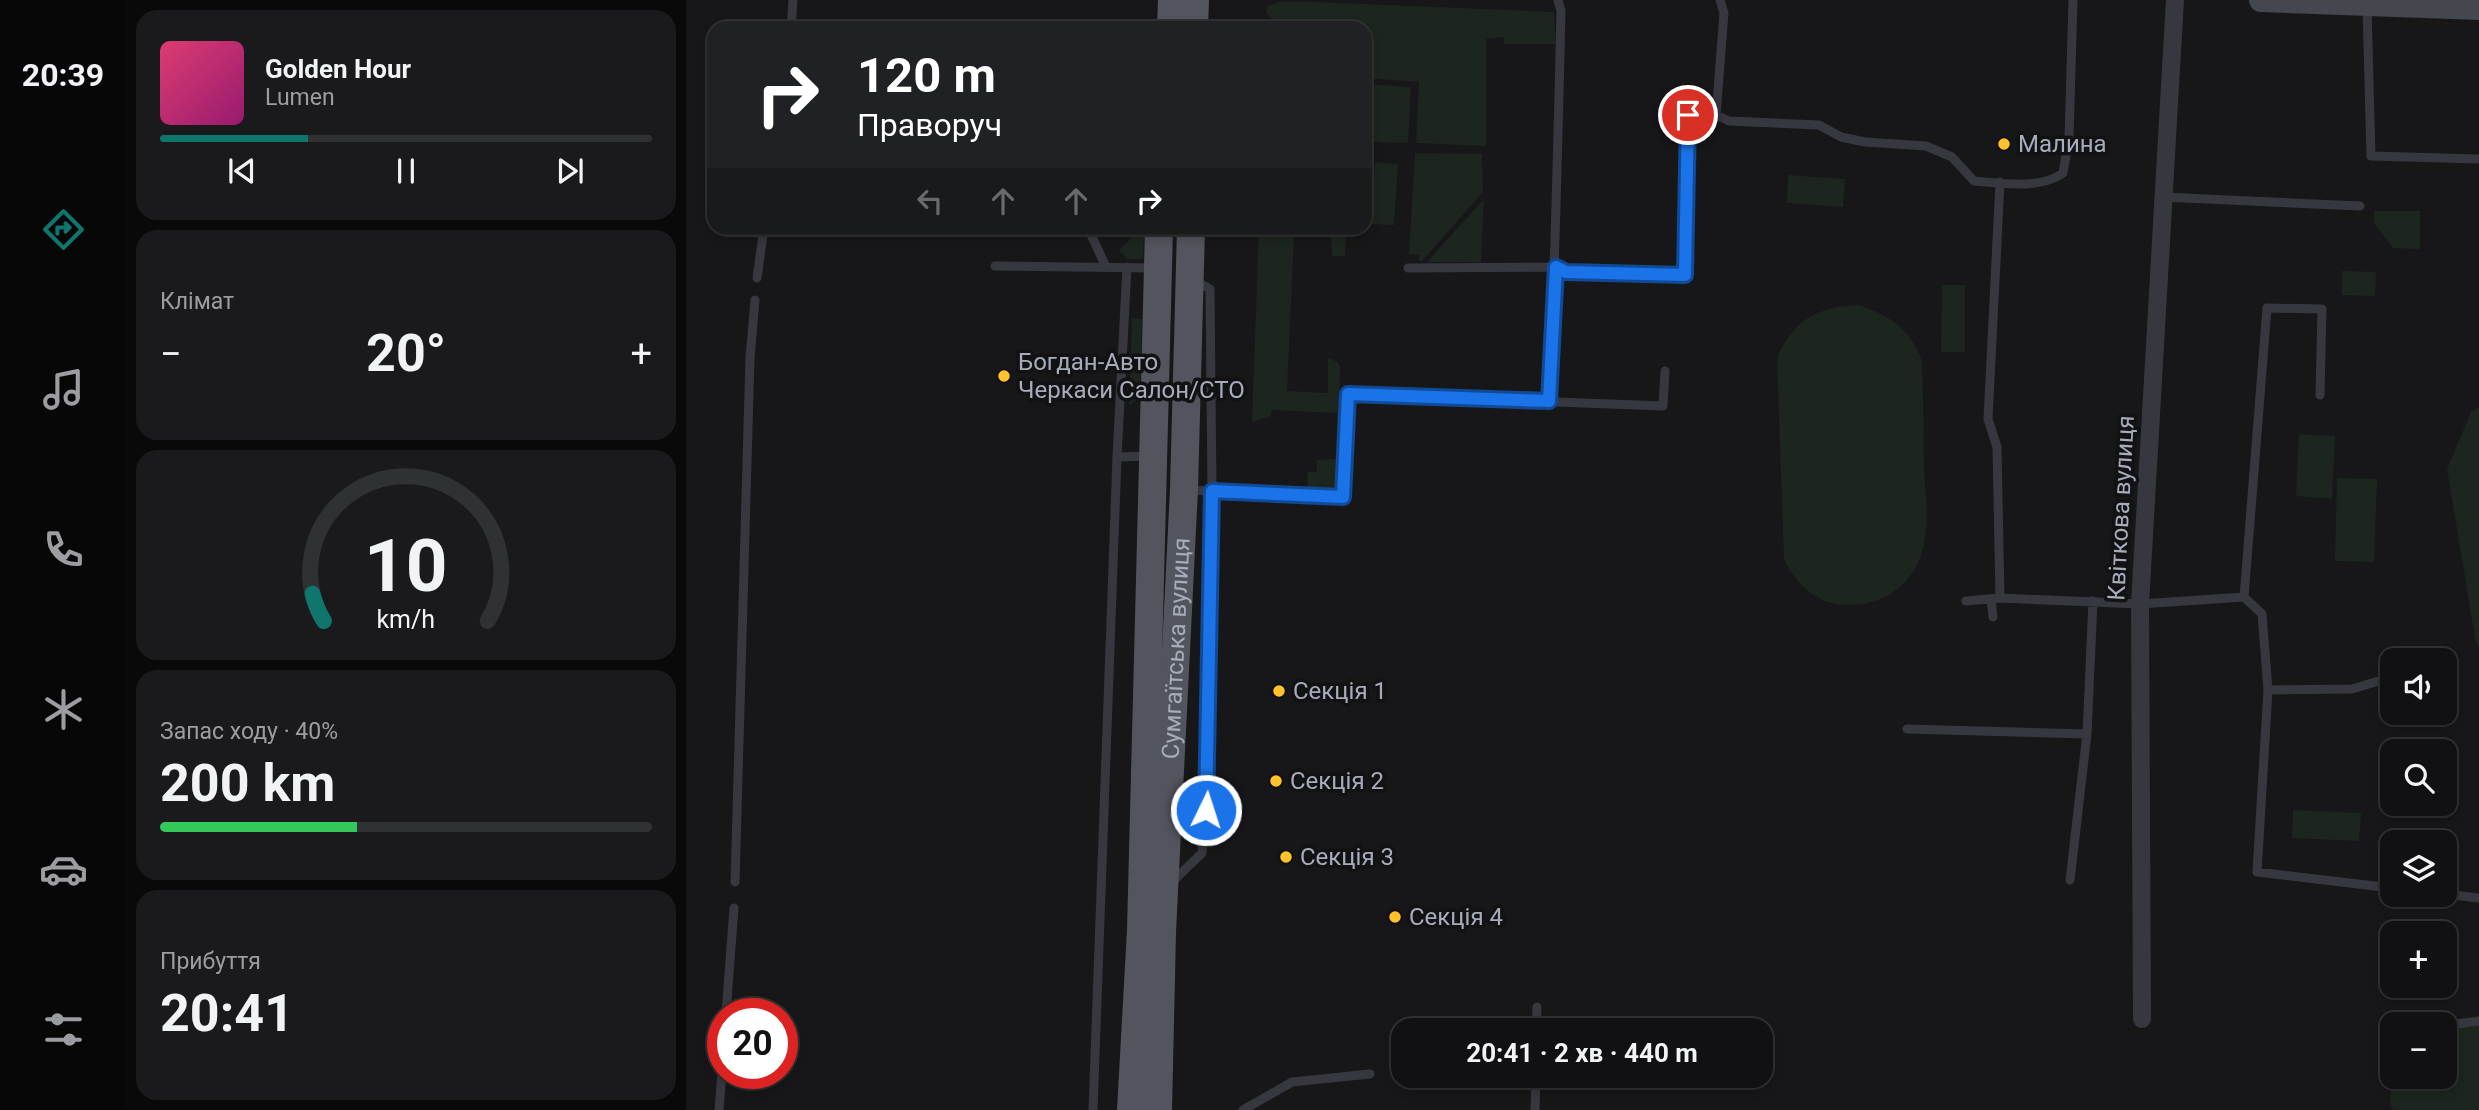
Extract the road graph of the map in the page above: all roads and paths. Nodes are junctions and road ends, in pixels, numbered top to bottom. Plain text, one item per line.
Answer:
1 (793, 0) edge
2 (1172, 0) edge
3 (1195, 0) edge
4 (1558, 0) edge
5 (1720, 0) edge
6 (2073, 0) edge
7 (2175, 0) edge
8 (2261, 0) edge
9 (2367, 5) junction
10 (2479, 8) edge
11 (792, 21) edge
12 (1171, 21) edge
13 (1194, 21) edge
14 (1716, 115) junction
15 (2479, 159) edge
16 (2000, 183) junction
17 (2162, 197) junction
18 (2360, 206) dead end
19 (763, 235) edge
20 (1091, 235) edge
21 (1160, 235) edge
22 (1191, 235) edge
23 (995, 265) dead end
24 (1106, 267) junction
25 (1127, 267) junction
26 (1556, 267) junction
27 (1159, 268) junction
28 (1408, 268) dead end
29 (757, 278) dead end
30 (1191, 279) junction
31 (755, 300) dead end
32 (1665, 371) dead end
33 (2320, 395) dead end
34 (1549, 401) junction
35 (1153, 456) junction
36 (1117, 457) junction
37 (1184, 489) junction
38 (1212, 491) junction
39 (2244, 597) junction
40 (1995, 599) junction
41 (1966, 601) dead end
42 (2093, 601) junction
43 (2140, 604) junction
44 (1993, 617) dead end
45 (2380, 681) edge
46 (2267, 690) junction
47 (1907, 729) dead end
48 (2087, 734) junction
49 (2070, 880) dead end
50 (735, 882) dead end
51 (2380, 887) edge
52 (1164, 891) junction
53 (2457, 895) edge
54 (2479, 898) edge
55 (734, 908) dead end
56 (727, 998) edge
57 (1149, 1000) junction
58 (1537, 1007) dead end
59 (1537, 1018) edge
60 (2141, 1019) dead end
61 (2479, 1021) edge
62 (2457, 1024) edge
63 (1370, 1074) dead end
64 (1536, 1088) edge
65 (721, 1089) edge
66 (1160, 1109) edge
67 (719, 1110) edge
68 (1093, 1110) edge
69 (1130, 1110) edge
70 (1243, 1110) edge
71 (1535, 1110) edge

1 - 11 lane
2 - 12 main road
3 - 13 main road
4 - 26 lane
5 - 14 lane
6 - 16 lane
7 - 17 street, Квіткова вулиця
8 - 9 street
9 - 10 street
9 - 15 lane
14 - 16 lane
14 - 26 lane
16 - 40 lane
17 - 18 lane
17 - 43 street, Квіткова вулиця
19 - 29 lane
20 - 24 lane
21 - 27 main road, Сумгаїтська вулиця
22 - 30 main road, Сумгаїтська вулиця
23 - 24 lane
24 - 25 lane
25 - 27 lane
25 - 36 lane
26 - 28 lane
26 - 34 lane
27 - 35 main road, Сумгаїтська вулиця
30 - 37 main road, Сумгаїтська вулиця
30 - 38 lane
31 - 50 lane
32 - 34 lane
33 - 39 lane
34 - 38 lane
35 - 36 lane
35 - 57 main road, Сумгаїтська вулиця
36 - 68 lane
37 - 38 lane
37 - 52 main road, Сумгаїтська вулиця
38 - 52 lane
39 - 43 lane
39 - 46 lane
40 - 41 lane
40 - 42 lane
40 - 44 lane
42 - 43 lane
42 - 48 lane
43 - 60 street, Квіткова вулиця
45 - 46 lane
46 - 51 lane
47 - 48 lane
48 - 49 lane
52 - 57 main road, Сумгаїтська вулиця
53 - 54 lane
55 - 56 lane
57 - 66 main road, Сумгаїтська вулиця
57 - 69 main road, Сумгаїтська вулиця
58 - 59 lane
61 - 62 lane
63 - 70 lane
64 - 71 lane
65 - 67 lane

